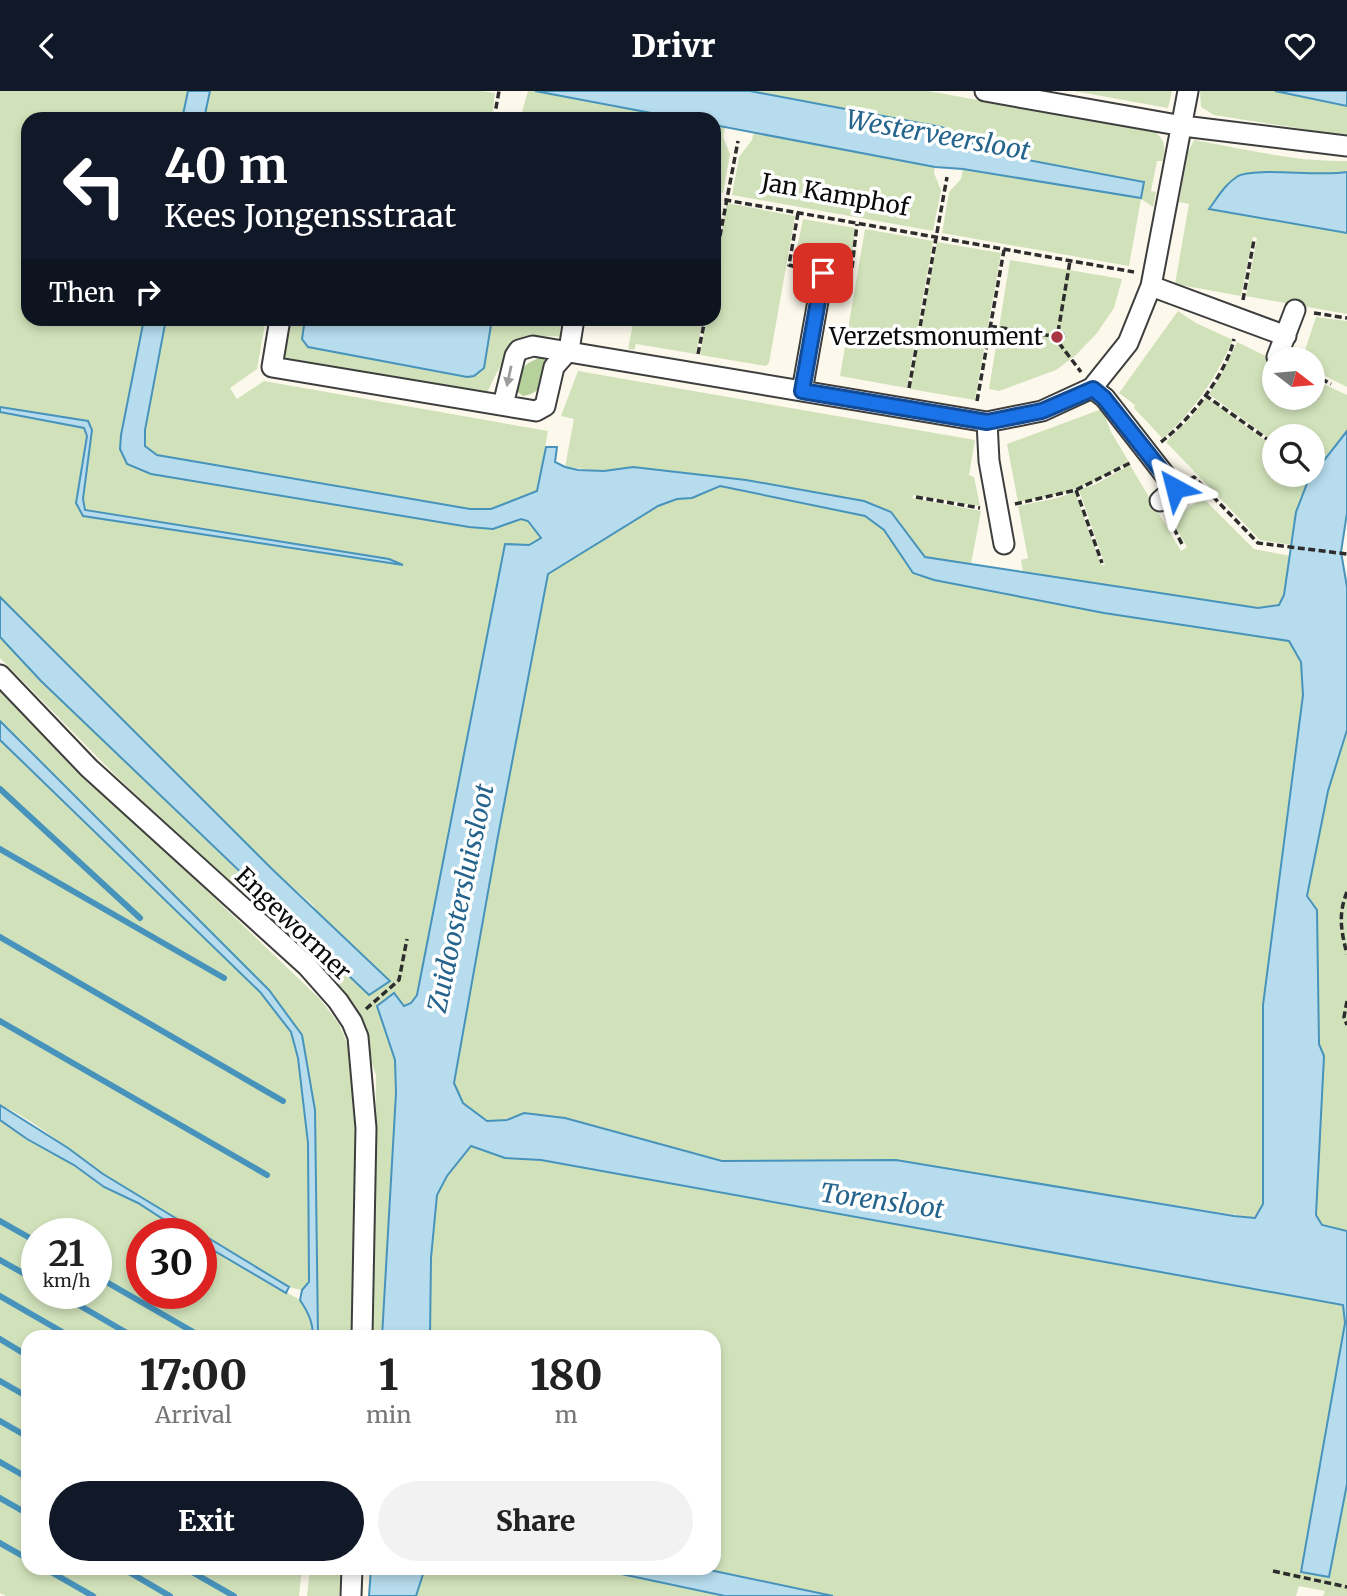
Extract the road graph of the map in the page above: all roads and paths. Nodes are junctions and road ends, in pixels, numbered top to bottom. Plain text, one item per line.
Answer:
1 (499, 91) edge
2 (985, 91) edge
3 (1188, 91) edge
4 (496, 112) edge
5 (1183, 126) junction
6 (738, 141) dead end
7 (1347, 146) edge
8 (947, 177) dead end
9 (721, 199) edge
10 (726, 200) junction
11 (721, 228) edge
12 (935, 238) junction
13 (1004, 250) junction
14 (1070, 261) junction
15 (823, 273) dead end
16 (1152, 281) junction
17 (1295, 310) joint
18 (1347, 318) edge
19 (279, 326) edge
20 (574, 326) edge
21 (704, 326) edge
22 (990, 326) junction
23 (1058, 332) junction
24 (1052, 336) junction
25 (1286, 336) junction
26 (1059, 343) junction
27 (1281, 347) edge
28 (569, 350) junction
29 (695, 372) junction
30 (1325, 381) edge
31 (1331, 384) dead end
32 (1093, 389) junction
33 (802, 391) junction
34 (1205, 395) dead end
35 (503, 405) junction
36 (906, 409) junction
37 (980, 421) junction
38 (1262, 435) edge
39 (1182, 484) junction
40 (1076, 490) dead end
41 (1160, 501) joint
42 (1004, 544) dead end
43 (1183, 546) dead end
44 (1347, 554) edge
45 (1102, 563) dead end
46 (0, 675) edge
47 (1347, 892) edge
48 (407, 939) dead end
49 (1347, 954) edge
50 (1347, 1001) edge
51 (352, 1022) junction
52 (1347, 1025) edge
53 (362, 1330) edge
54 (1273, 1571) dead end
55 (352, 1575) edge
56 (1347, 1587) edge
57 (351, 1596) edge

1 - 4 path
2 - 5 street
3 - 5 street
5 - 7 street
5 - 16 street
6 - 10 path
8 - 12 path
9 - 10 path, Jan Kamphof
10 - 11 path
10 - 12 path, Jan Kamphof
12 - 13 path, Jan Kamphof
12 - 36 path
13 - 14 path, Jan Kamphof
13 - 22 path
14 - 16 path, Jan Kamphof
14 - 23 path
15 - 33 street
16 - 25 street
16 - 32 street
17 - 18 path
17 - 25 street
19 - 35 street
20 - 28 street
21 - 29 path
22 - 24 path
22 - 37 path
23 - 24 path
23 - 26 path
24 - 26 path
25 - 27 street
26 - 32 path
28 - 29 street
28 - 35 street
28 -> 35 street
29 - 33 street
30 - 31 path
32 - 37 street
32 - 39 street
33 - 36 street
34 - 38 path
36 - 37 street
37 - 42 street
39 - 41 street
39 - 44 path
40 - 45 path
41 - 43 path
46 - 51 street, Engewormer
47 - 49 path
48 - 51 path
50 - 52 path
51 - 53 street, Engewormer
54 - 56 path
55 - 57 street

